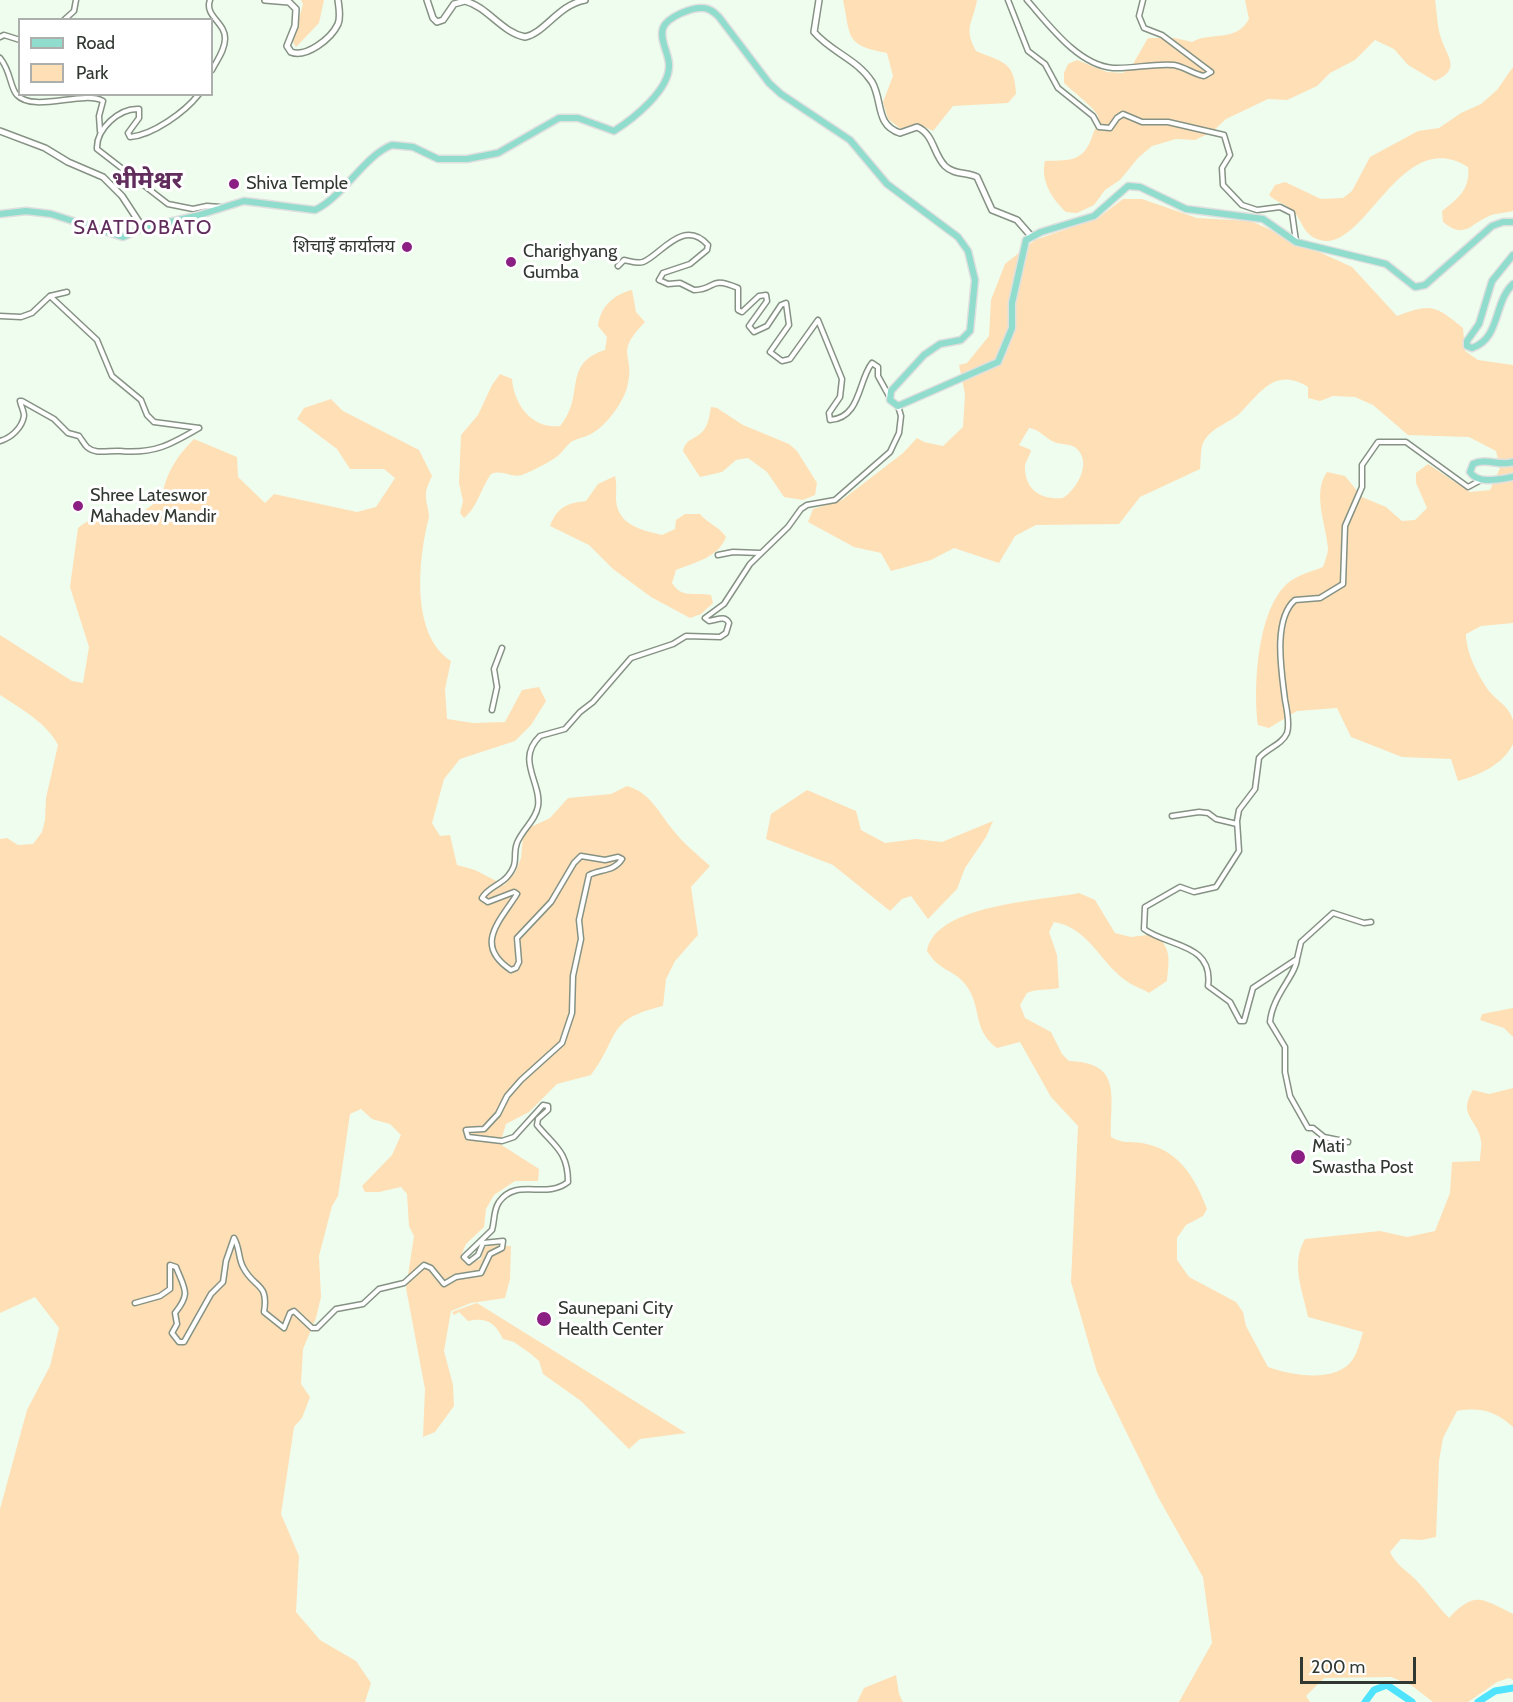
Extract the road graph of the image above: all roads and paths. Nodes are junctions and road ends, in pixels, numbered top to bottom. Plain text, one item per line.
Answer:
1 (76, 0) edge
2 (210, 0) edge
3 (265, 0) edge
4 (338, 0) edge
5 (427, 0) edge
6 (585, 0) edge
7 (819, 0) edge
8 (1008, 0) edge
9 (1027, 0) edge
10 (1143, 0) edge
11 (66, 18) edge
12 (0, 37) edge
13 (18, 40) edge
14 (0, 58) edge
15 (213, 68) edge
16 (197, 96) edge
17 (0, 131) edge
18 (100, 132) junction
19 (220, 207) junction
20 (0, 214) edge
21 (1513, 222) edge
22 (143, 228) junction
23 (1031, 236) junction
24 (1296, 242) junction
25 (1513, 255) edge
26 (618, 266) dead end
27 (1513, 284) edge
28 (67, 292) dead end
29 (50, 296) junction
30 (0, 316) edge
31 (890, 398) junction
32 (898, 406) junction
33 (0, 441) edge
34 (1513, 462) edge
35 (1513, 477) edge
36 (1482, 479) junction
37 (760, 553) junction
38 (718, 555) dead end
39 (501, 648) dead end
40 (492, 710) dead end
41 (1172, 816) dead end
42 (1237, 824) junction
43 (1371, 922) dead end
44 (1297, 959) junction
45 (1348, 1142) dead end
46 (135, 1303) dead end

1 - 11 street
2 - 15 street
3 - 4 main road
5 - 6 main road
7 - 23 main road
8 - 24 street
9 - 10 street
12 - 13 street
14 - 18 street
16 - 18 street
17 - 22 main road
18 - 19 street
19 - 22 main road
19 - 31 main road
20 - 22 main road
21 - 24 main road
23 - 24 main road
23 - 32 main road
25 - 27 main road
26 - 31 street
28 - 29 street
29 - 30 street
29 - 33 street
31 - 32 main road
32 - 37 street
34 - 36 main road
35 - 36 main road
36 - 42 street
37 - 38 street
37 - 46 street
39 - 40 street
41 - 42 street
42 - 44 street
43 - 44 street
44 - 45 street

